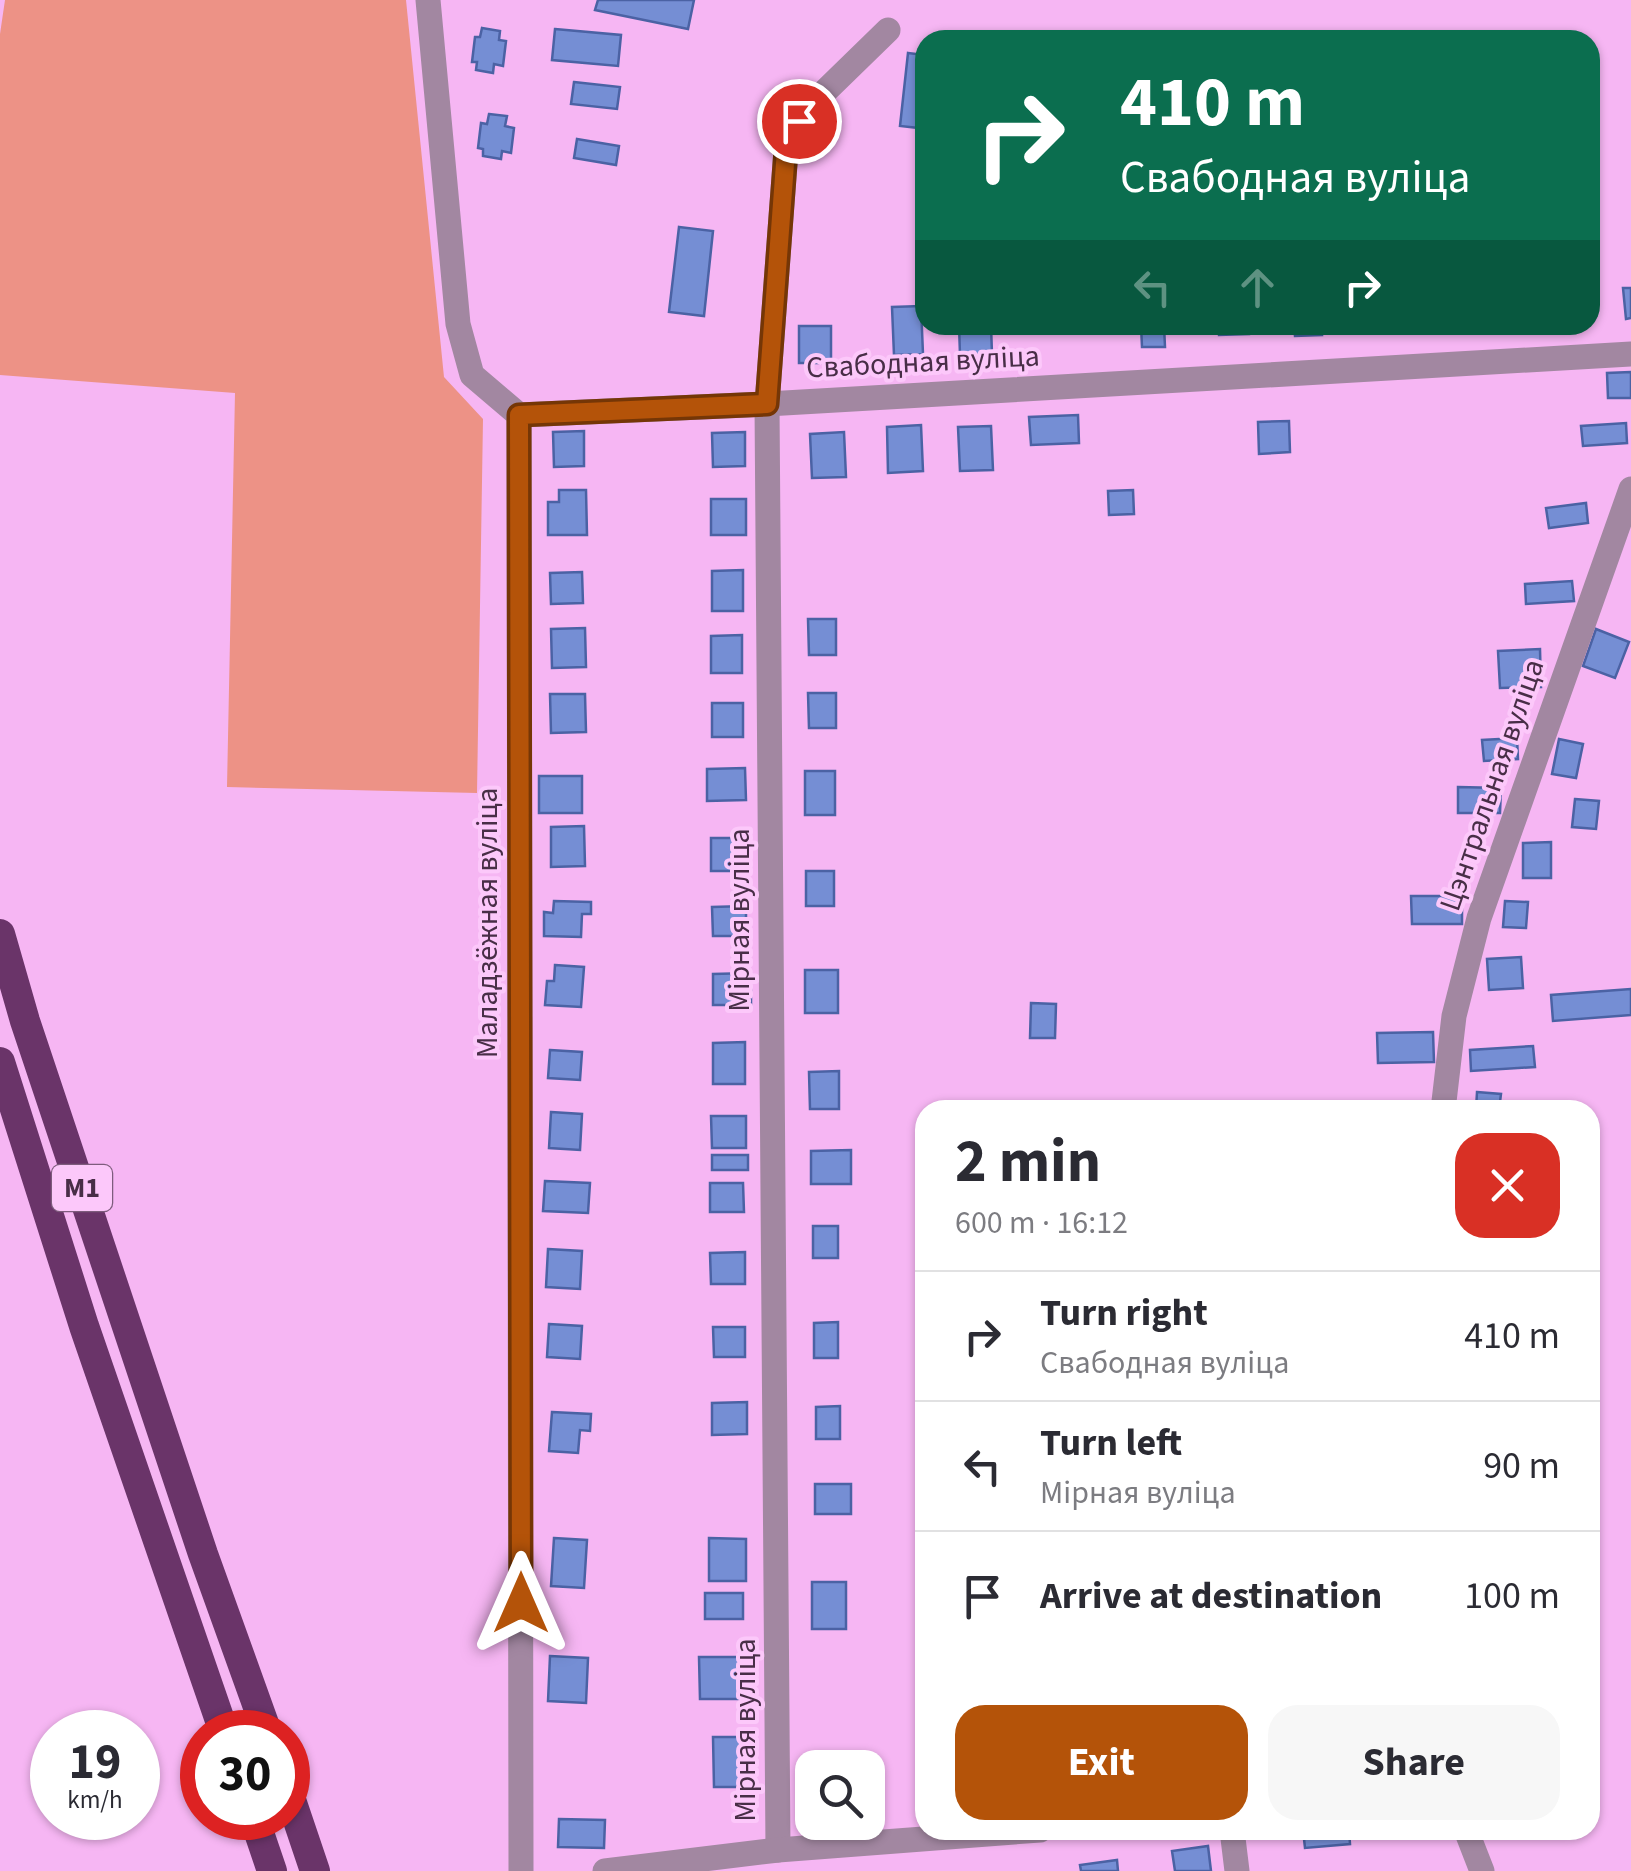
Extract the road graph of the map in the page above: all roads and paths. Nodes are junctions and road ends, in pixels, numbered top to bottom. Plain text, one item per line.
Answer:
1 (428, 0) edge
2 (888, 30) dead end
3 (1631, 354) edge
4 (767, 404) junction
5 (519, 415) junction
6 (1631, 489) edge
7 (0, 934) edge
8 (0, 1062) edge
9 (1443, 1100) edge
10 (216, 1710) edge
11 (259, 1710) edge
12 (261, 1840) edge
13 (305, 1840) edge
14 (915, 1840) edge
15 (1233, 1840) edge
16 (1470, 1840) edge
17 (778, 1850) junction
18 (272, 1871) edge
19 (315, 1871) edge
20 (521, 1871) edge
21 (605, 1871) edge
22 (1237, 1871) edge
23 (1482, 1871) edge

1 - 5 street
2 - 4 street, Мірная вуліца
3 - 4 street, Свабодная вуліца
4 - 5 street, Свабодная вуліца
4 - 17 street, Мірная вуліца
5 - 20 street, Маладзёжная вуліца
6 - 9 street, Цэнтральная вуліца
7 - 11 highway, М1
8 - 10 highway, М1
12 - 18 highway
13 - 19 highway
14 - 17 street
15 - 22 street
16 - 23 street
17 - 21 street

